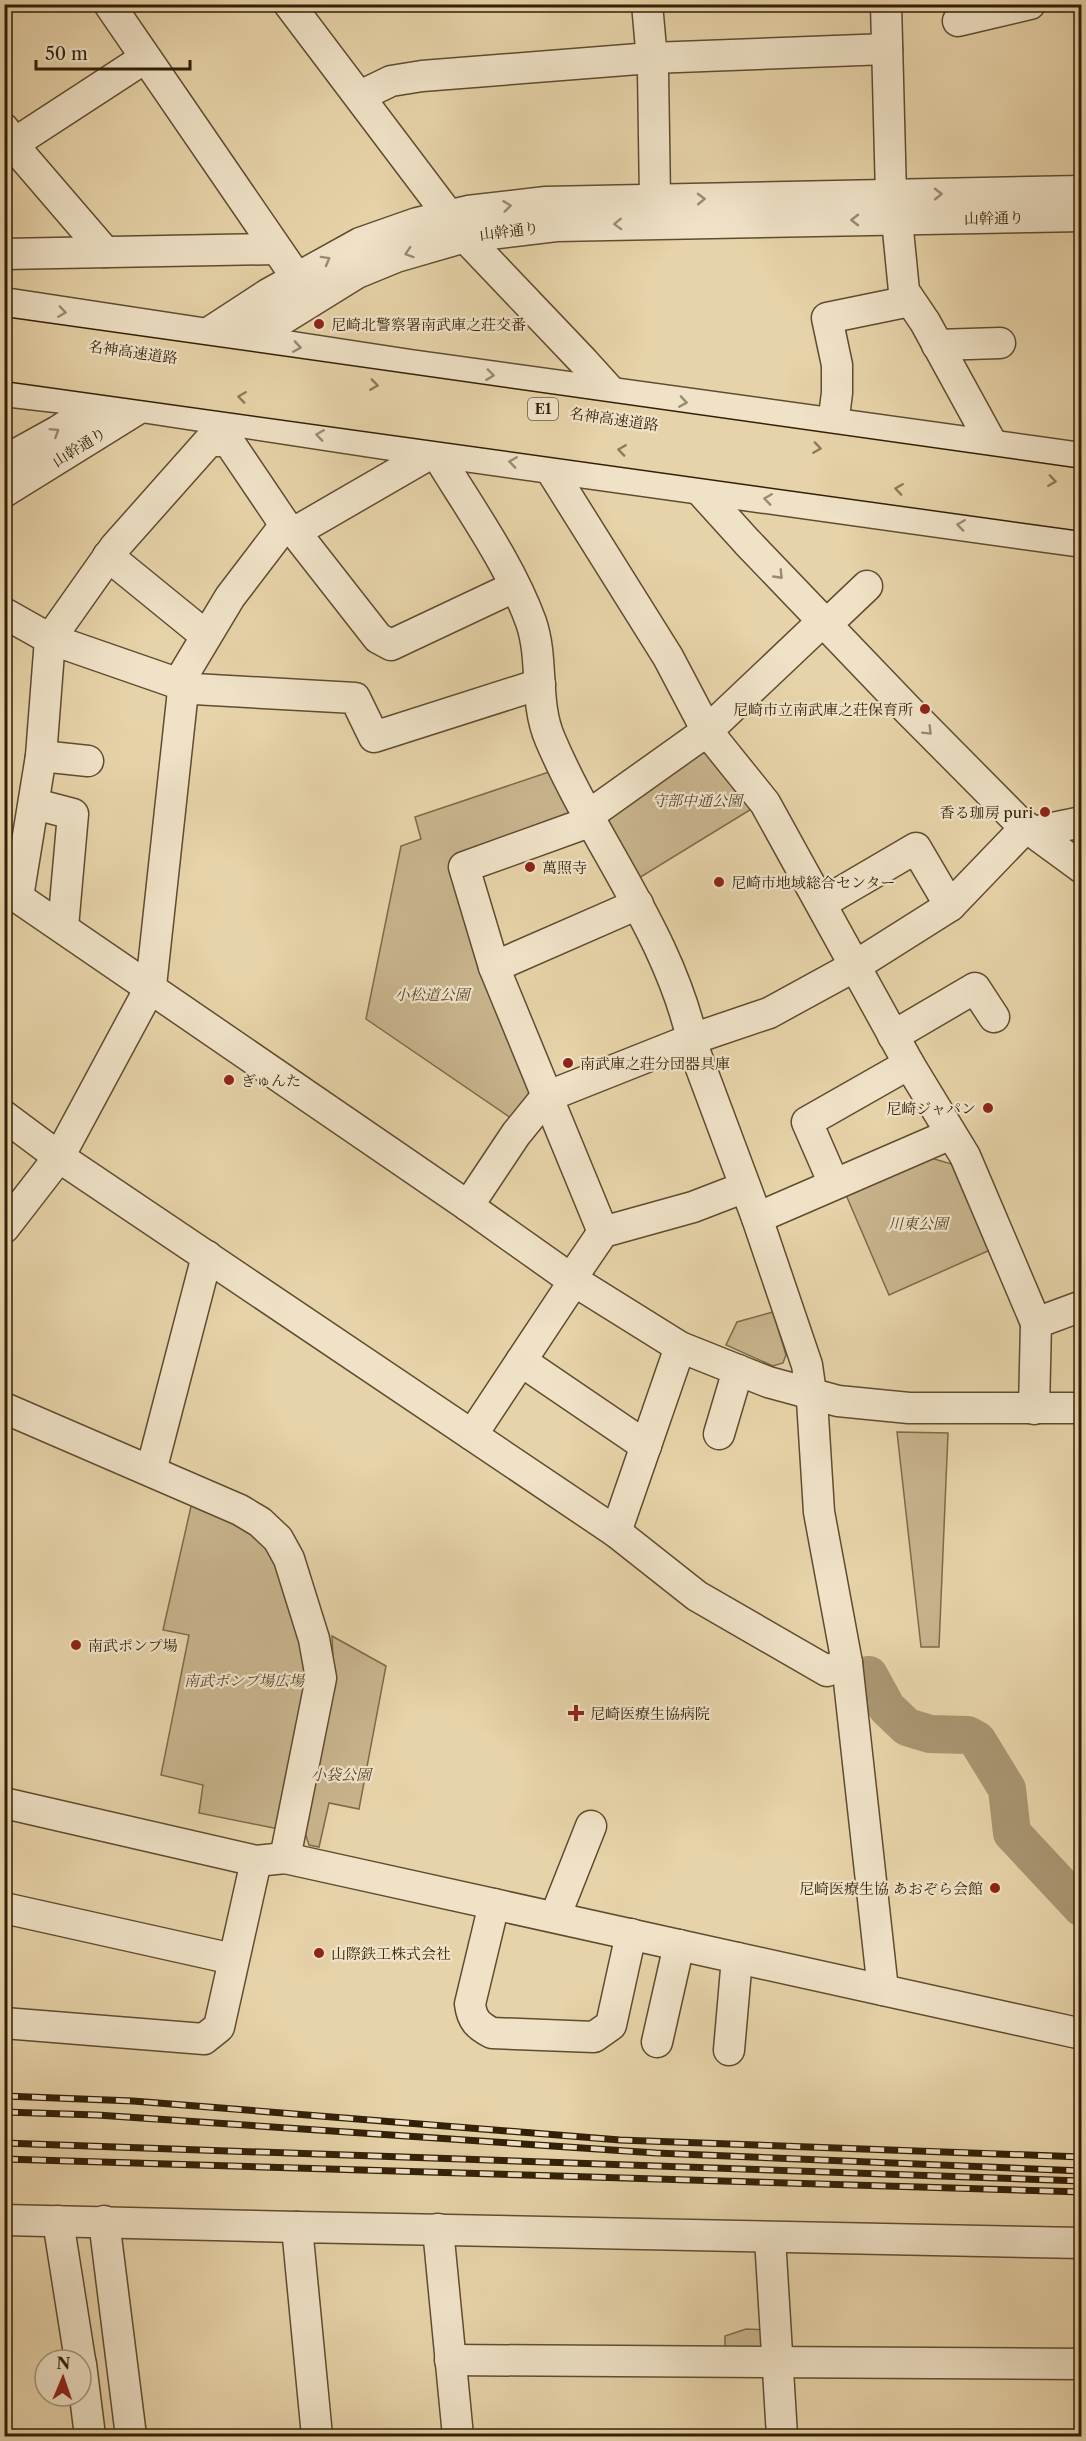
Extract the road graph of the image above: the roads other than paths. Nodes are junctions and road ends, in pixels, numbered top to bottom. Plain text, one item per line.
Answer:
1 (289, 4) edge
2 (647, 4) edge
3 (886, 4) edge
4 (1030, 4) edge
5 (118, 8) edge
6 (958, 21) dead end
7 (887, 49) junction
8 (145, 58) junction
9 (651, 58) junction
10 (360, 96) junction
11 (9, 136) edge
12 (1082, 191) edge
13 (655, 200) junction
14 (894, 207) junction
15 (1082, 216) edge
16 (457, 226) junction
17 (276, 249) junction
18 (105, 252) junction
19 (4, 254) edge
20 (297, 278) junction
21 (910, 301) junction
22 (4, 303) edge
23 (205, 333) junction
24 (4, 334) edge
25 (250, 339) junction
26 (1000, 343) dead end
27 (937, 345) junction
28 (4, 364) edge
29 (4, 391) edge
30 (610, 391) junction
31 (100, 402) junction
32 (142, 407) junction
33 (833, 424) junction
34 (220, 431) junction
35 (1002, 447) junction
36 (435, 451) junction
37 (1082, 458) edge
38 (4, 461) edge
39 (549, 467) junction
40 (1082, 486) edge
41 (4, 492) edge
42 (704, 495) junction
43 (1082, 514) edge
44 (290, 528) junction
45 (1002, 530) junction
46 (1082, 542) edge
47 (108, 556) junction
48 (867, 586) dead end
49 (514, 587) junction
50 (4, 614) edge
51 (825, 623) junction
52 (206, 635) junction
53 (50, 639) junction
54 (540, 684) junction
55 (182, 686) junction
56 (707, 731) junction
57 (41, 756) junction
58 (88, 761) dead end
59 (35, 804) junction
60 (590, 818) junction
61 (1082, 822) edge
62 (1029, 830) junction
63 (1082, 868) edge
64 (11, 892) edge
65 (822, 903) junction
66 (638, 904) junction
67 (950, 906) junction
68 (63, 927) junction
69 (855, 966) junction
70 (494, 967) junction
71 (151, 986) junction
72 (994, 1017) dead end
73 (893, 1036) junction
74 (692, 1039) junction
75 (909, 1064) junction
76 (546, 1097) junction
77 (4, 1116) edge
78 (951, 1134) junction
79 (59, 1156) junction
80 (834, 1184) junction
81 (745, 1187) junction
82 (468, 1206) junction
83 (757, 1218) junction
84 (4, 1228) edge
85 (603, 1232) junction
86 (207, 1256) junction
87 (572, 1280) junction
88 (1082, 1306) edge
89 (1036, 1323) junction
90 (680, 1347) junction
91 (521, 1361) junction
92 (738, 1370) junction
93 (811, 1394) junction
94 (4, 1408) edge
95 (1082, 1408) edge
96 (1034, 1409) junction
97 (719, 1434) dead end
98 (472, 1435) junction
99 (645, 1446) junction
100 (151, 1471) junction
101 (616, 1532) junction
102 (847, 1663) junction
103 (4, 1803) edge
104 (591, 1826) dead end
105 (285, 1858) junction
106 (256, 1861) junction
107 (494, 1904) junction
108 (4, 1908) edge
109 (555, 1917) junction
110 (631, 1934) junction
111 (679, 1945) junction
112 (737, 1958) junction
113 (233, 1959) junction
114 (883, 1990) junction
115 (4, 2023) edge
116 (1082, 2034) edge
117 (657, 2043) dead end
118 (729, 2050) dead end
119 (4, 2220) edge
120 (58, 2221) junction
121 (104, 2221) junction
122 (297, 2227) junction
123 (438, 2229) junction
124 (770, 2238) junction
125 (1082, 2243) edge
126 (79, 2348) edge
127 (450, 2360) junction
128 (778, 2363) junction
129 (1082, 2364) edge
130 (87, 2408) edge
131 (90, 2436) edge
132 (131, 2436) edge
133 (317, 2436) edge
134 (458, 2436) edge
135 (782, 2436) edge

1 - 10 street
2 - 9 street
3 - 7 street
4 - 6 street
5 - 8 street
7 - 9 street
7 - 14 street
8 - 11 street
8 - 17 street
9 - 10 street
9 - 13 street
10 - 16 street
11 - 18 street
14 -> 12 street, 山幹通り
13 -> 14 street, 山幹通り
16 -> 13 street, 山幹通り
14 - 15 street, 山幹通り
14 -> 16 street, 山幹通り
14 - 21 street
20 -> 16 street, 山幹通り
16 -> 25 street, 山幹通り
16 - 30 street
17 - 18 street
17 - 20 street
18 - 19 street
20 - 23 street, 山幹通り
21 - 27 street
21 - 33 street
22 -> 23 street
23 - 25 street
23 - 31 street, 山幹通り
24 -> 40 highway, 名神高速道路 / E1, bridge
25 -> 30 street
25 - 32 street, 山幹通り
26 - 27 street
27 - 35 street
43 -> 28 highway, 名神高速道路 / E1, bridge
29 - 31 street
30 -> 33 street
30 - 42 street
31 - 32 street
38 -> 31 street, 山幹通り
32 - 34 street
32 - 41 street, 山幹通り
33 - 35 street
36 -> 34 street
34 - 44 street
34 - 47 street
35 - 37 street
35 - 45 street
39 -> 36 street
36 - 44 street
36 - 49 street
39 - 42 street
39 - 56 street
45 -> 42 street
42 -> 51 street
44 - 49 street
44 - 52 street
45 - 46 street
47 - 52 street
47 - 53 street
48 - 51 street
49 - 54 street
50 - 53 street
51 - 56 street
51 -> 62 street
52 - 55 street
53 - 55 street
53 - 57 street
54 - 55 street
54 - 60 street
55 - 71 street
56 - 60 street
56 - 65 street
57 - 58 street
57 - 59 street
59 - 64 street
59 - 68 street
60 - 66 street
60 - 70 street
61 - 62 street
62 - 63 street
62 - 67 street
64 - 68 street
65 - 67 street
65 - 69 street
66 - 70 street
66 - 74 street
67 - 69 street
68 - 71 street
69 - 73 street
69 - 74 street
70 - 76 street
71 - 79 street
71 - 82 street
72 - 73 street
73 - 75 street
74 - 76 street
74 - 81 street
75 - 78 street
75 - 80 street
76 - 82 street
76 - 85 street
77 - 79 street
78 - 80 street
78 - 89 street
79 - 84 street
79 - 86 street
80 - 83 street
81 - 83 street
81 - 85 street
82 - 87 street
83 - 93 street
85 - 87 street
86 - 98 street
86 - 100 street
87 - 90 street
87 - 91 street
88 - 89 street
89 - 96 street
90 - 92 street
90 - 99 street
91 - 98 street
91 - 99 street
92 - 93 street
92 - 97 street
93 - 96 street
93 - 102 street
94 - 100 street
95 - 96 street
98 - 101 street
99 - 101 street
100 - 105 street
101 - 102 street
102 - 114 street
103 - 106 street
104 - 109 street
105 - 106 street
105 - 107 street
106 - 113 street
107 - 109 street
107 - 110 street
108 - 113 street
109 - 110 street
110 - 111 street
111 - 112 street
111 - 117 street
112 - 114 street
112 - 118 street
113 - 115 street
114 - 116 street
119 - 120 street
120 - 121 street
120 - 126 street
121 - 122 street
121 - 132 street
122 - 123 street
122 - 133 street
123 - 124 street
123 - 127 street
124 - 125 street
124 - 128 street
127 - 128 street
127 - 134 street
128 - 129 street
128 - 135 street
130 - 131 street

